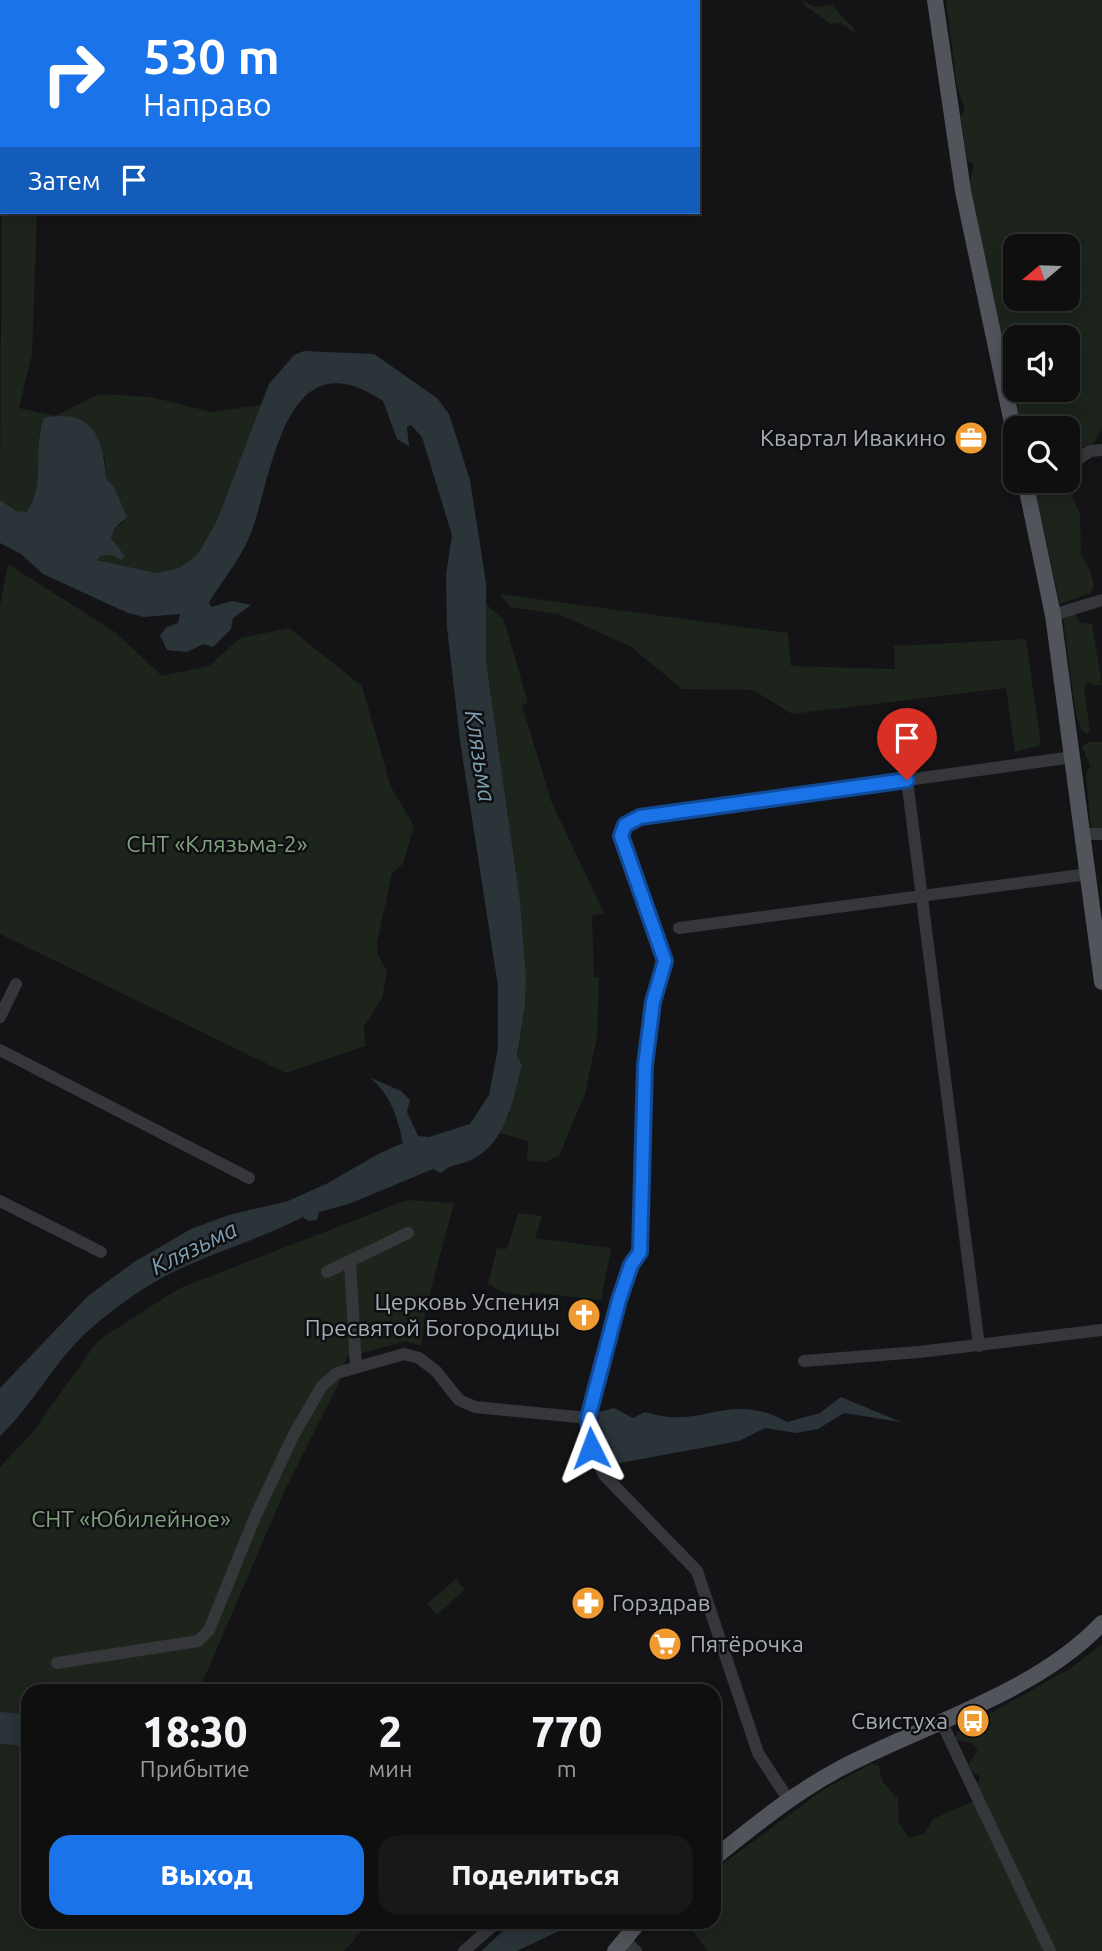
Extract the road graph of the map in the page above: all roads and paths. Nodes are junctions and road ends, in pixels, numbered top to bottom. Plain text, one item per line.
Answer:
1 (935, 0) edge
2 (1011, 416) edge
3 (1102, 450) edge
4 (1080, 458) edge
5 (1028, 493) edge
6 (1102, 600) edge
7 (1053, 615) junction
8 (1073, 757) junction
9 (907, 780) junction
10 (1083, 834) junction
11 (1102, 834) edge
12 (1088, 874) junction
13 (922, 897) junction
14 (679, 928) dead end
15 (1102, 982) edge
16 (16, 984) dead end
17 (0, 1017) edge
18 (0, 1050) edge
19 (249, 1178) dead end
20 (0, 1201) edge
21 (408, 1233) dead end
22 (101, 1252) dead end
23 (350, 1261) junction
24 (327, 1272) dead end
25 (1102, 1330) edge
26 (979, 1346) junction
27 (804, 1361) dead end
28 (356, 1367) junction
29 (588, 1418) junction
30 (1102, 1623) edge
31 (57, 1663) dead end
32 (941, 1721) junction
33 (788, 1799) junction
34 (721, 1852) edge
35 (489, 1929) edge
36 (635, 1929) edge
37 (623, 1948) edge
38 (464, 1951) edge
39 (1050, 1951) edge

1 - 2 main road
3 - 4 street
5 - 7 main road
6 - 7 street
7 - 8 main road
8 - 9 street
8 - 10 main road
9 - 13 street
9 - 29 street
10 - 11 street
10 - 12 main road
12 - 13 street
12 - 15 main road
13 - 14 street
13 - 26 street
16 - 17 street
18 - 19 street
20 - 22 street
21 - 23 street
23 - 24 street
23 - 28 street
25 - 26 street
26 - 27 street
28 - 29 street
28 - 31 street
29 - 33 street
30 - 32 main road
32 - 33 main road
32 - 39 street
33 - 34 main road
35 - 38 street
36 - 37 main road

